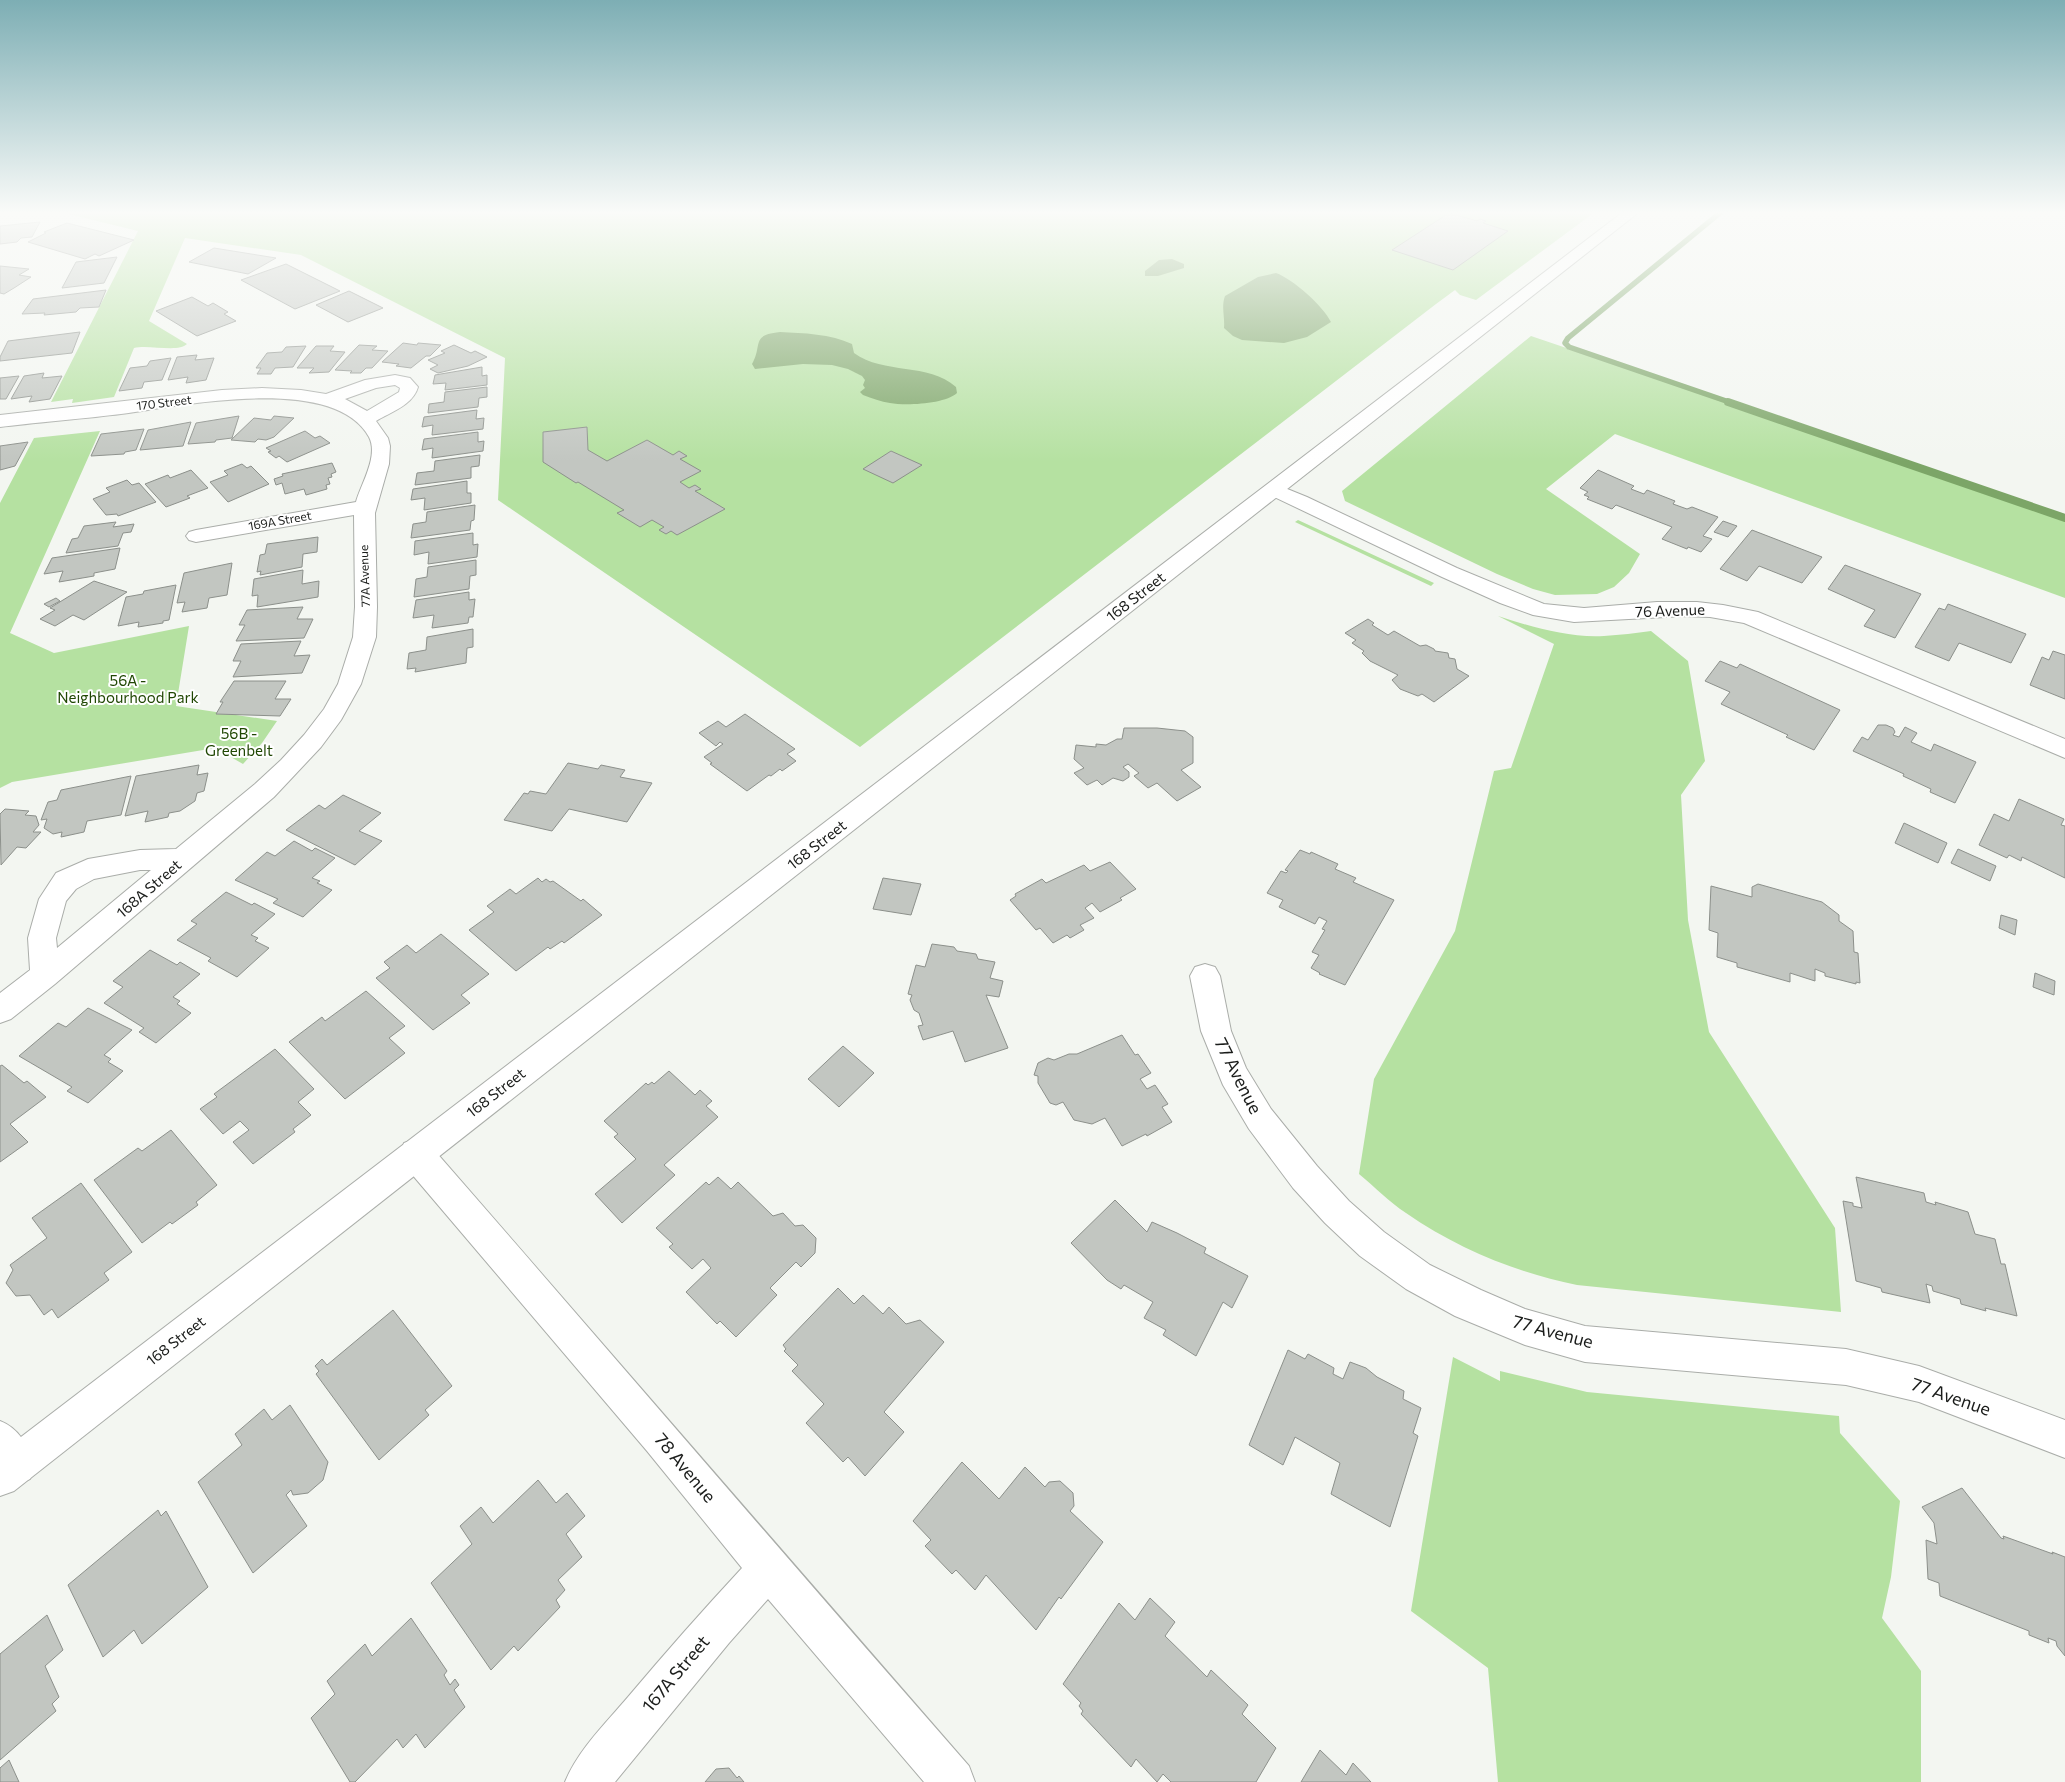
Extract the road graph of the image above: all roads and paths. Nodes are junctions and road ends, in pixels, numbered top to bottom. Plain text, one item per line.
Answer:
1 (1525, 295) edge
2 (328, 400) junction
3 (366, 419) junction
4 (0, 421) edge
5 (1275, 490) junction
6 (365, 507) junction
7 (196, 536) dead end
8 (2065, 749) edge
9 (295, 764) joint
10 (183, 859) junction
11 (45, 975) junction
12 (1205, 976) dead end
13 (0, 1010) edge
14 (416, 1154) junction
15 (2065, 1439) edge
16 (5, 1461) edge
17 (769, 1569) junction
18 (587, 1782) edge
19 (953, 1782) edge

1 - 5 street, 168 Street
2 - 3 street, 77A Avenue
2 - 3 street
2 - 4 street, 170 Street
3 - 6 street, 77A Avenue
5 - 8 street, 76 Avenue
5 - 14 street, 168 Street
6 - 7 street, 169A Street
6 - 9 street, 77A Avenue
9 - 10 street, 168A Street
10 - 11 street, 168A Street
10 - 11 street
11 - 13 street, 168A Street
12 - 15 street, 77 Avenue
14 - 16 street, 168 Street
14 - 17 street, 78 Avenue
17 - 18 street, 167A Street
17 - 19 street, 78 Avenue

